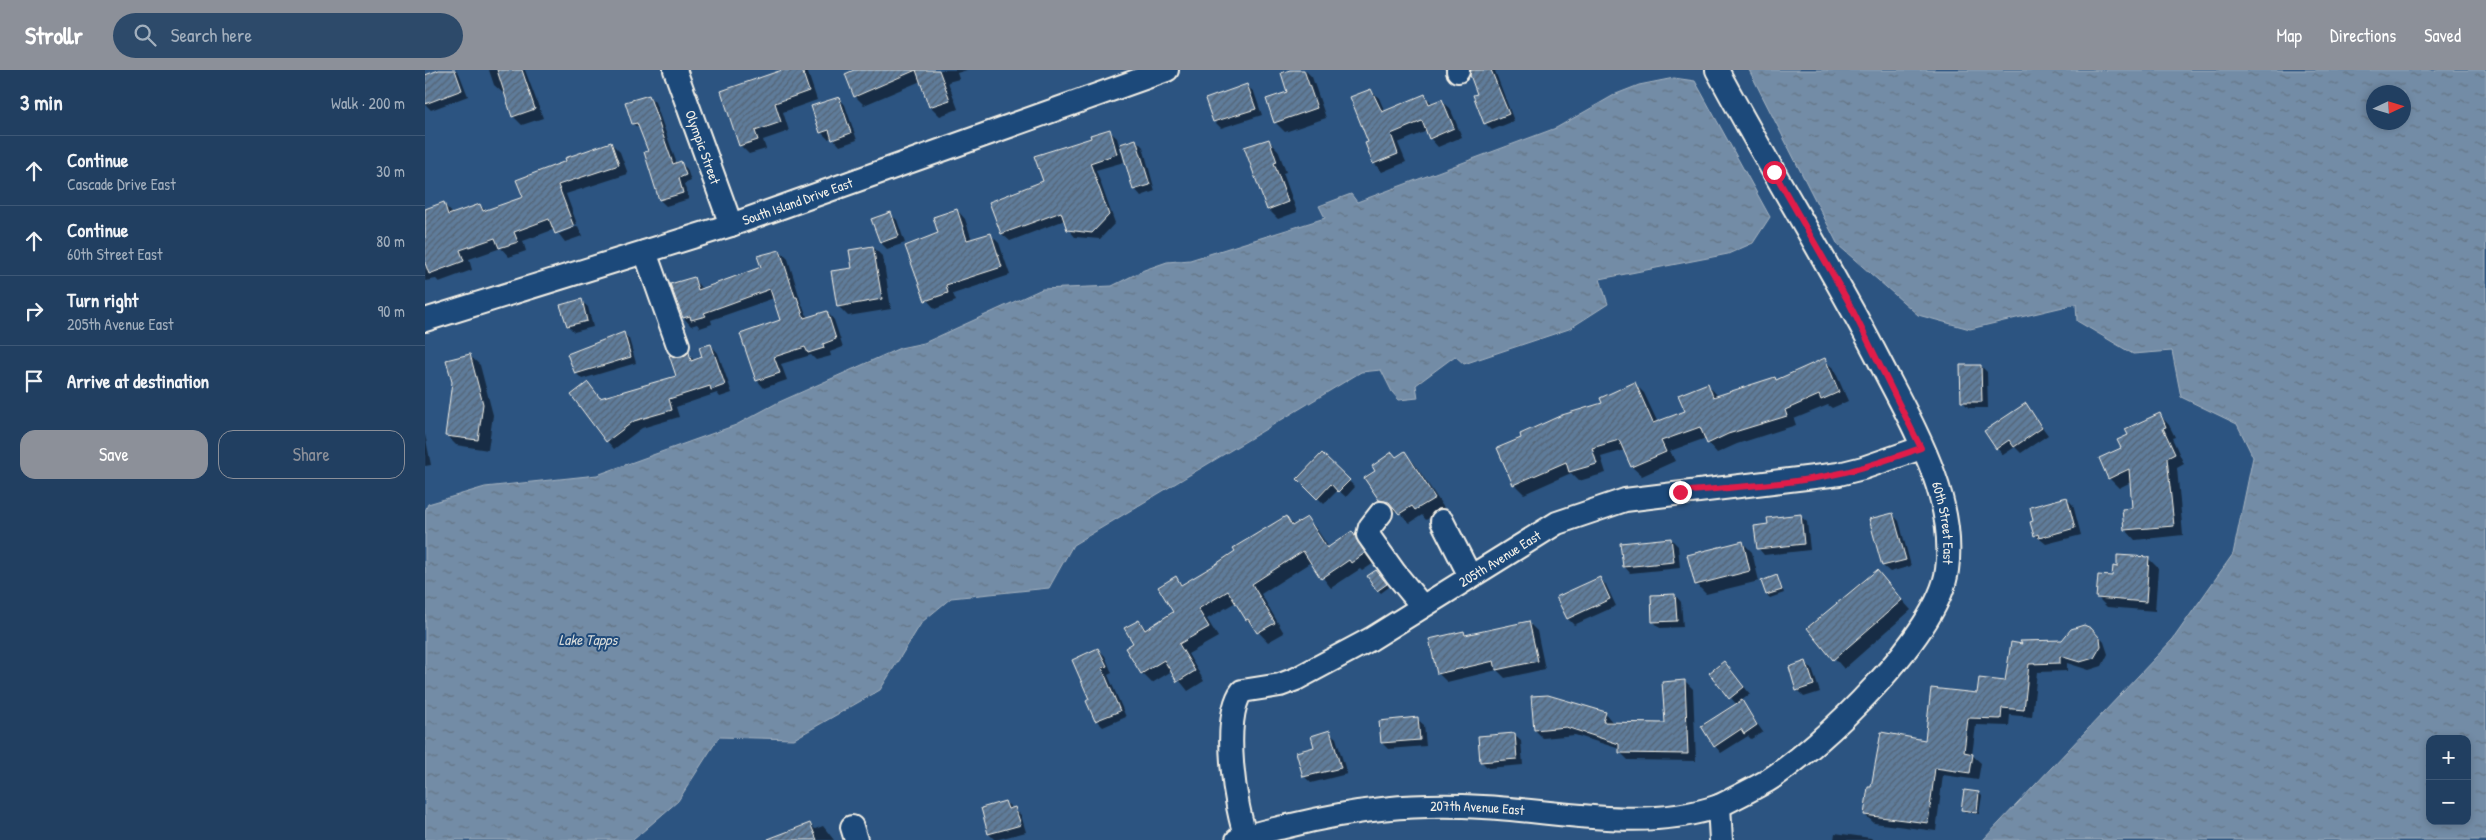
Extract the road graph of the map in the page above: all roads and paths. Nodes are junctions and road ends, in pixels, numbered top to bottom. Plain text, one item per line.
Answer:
1 (675, 70) edge
2 (1167, 70) edge
3 (1717, 70) edge
4 (731, 225) junction
5 (645, 252) junction
6 (425, 320) edge
7 (678, 345) dead end
8 (1921, 448) junction
9 (1381, 513) dead end
10 (1442, 521) dead end
11 (1470, 576) junction
12 (1422, 606) junction
13 (1719, 806) junction
14 (1244, 839) edge
15 (1721, 840) edge

1 - 4 street, Olympic Street
2 - 4 street, South Island Drive East
3 - 8 street, 60th Street East
4 - 5 street, South Island Drive East
5 - 6 street, South Island Drive East
5 - 7 street
8 - 11 street, 205th Avenue East
8 - 13 street, 60th Street East
9 - 12 street
10 - 11 street
11 - 12 street, 205th Avenue East
12 - 14 street, 205th Avenue East
13 - 14 street, 207th Avenue East
13 - 15 street

